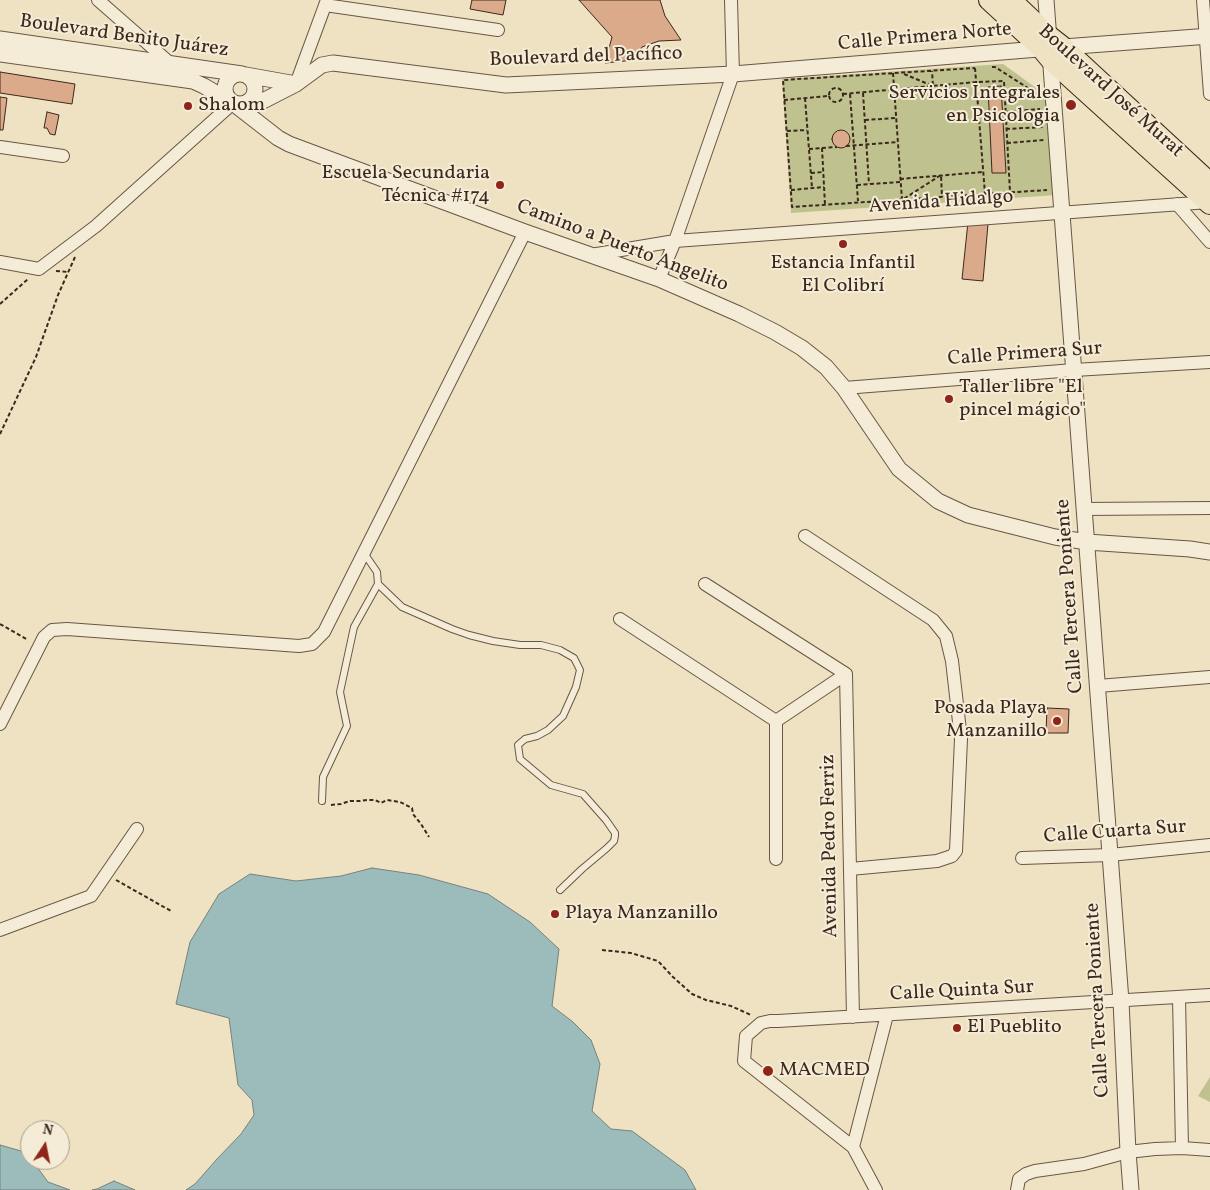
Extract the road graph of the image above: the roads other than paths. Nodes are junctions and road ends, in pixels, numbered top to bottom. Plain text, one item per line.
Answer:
1 (98, 0) edge
2 (731, 0) edge
3 (989, 0) edge
4 (1011, 0) edge
5 (1046, 0) edge
6 (1203, 0) edge
7 (326, 3) edge
8 (498, 30) dead end
9 (1208, 36) edge
10 (0, 39) edge
11 (1051, 48) junction
12 (0, 54) edge
13 (171, 64) junction
14 (733, 74) junction
15 (244, 75) junction
16 (296, 84) junction
17 (1210, 94) edge
18 (245, 104) junction
19 (0, 147) edge
20 (63, 156) dead end
21 (1209, 198) edge
22 (1177, 204) junction
23 (1062, 212) junction
24 (525, 232) junction
25 (674, 241) junction
26 (1210, 242) edge
27 (592, 255) junction
28 (0, 262) edge
29 (659, 278) junction
30 (1210, 362) edge
31 (1074, 370) junction
32 (844, 388) junction
33 (1210, 508) edge
34 (1084, 509) junction
35 (804, 536) dead end
36 (1087, 542) junction
37 (1210, 552) edge
38 (364, 553) junction
39 (378, 584) junction
40 (706, 584) dead end
41 (620, 619) dead end
42 (846, 674) junction
43 (1210, 678) edge
44 (1098, 686) junction
45 (776, 721) junction
46 (0, 724) edge
47 (322, 801) road end
48 (136, 829) dead end
49 (1210, 845) edge
50 (1110, 855) junction
51 (1022, 858) dead end
52 (776, 859) dead end
53 (850, 869) junction
54 (560, 890) dead end
55 (0, 930) edge
56 (1210, 995) edge
57 (1179, 997) junction
58 (1121, 1001) junction
59 (887, 1015) junction
60 (853, 1017) junction
61 (853, 1147) junction
62 (1182, 1148) junction
63 (1210, 1150) edge
64 (1128, 1152) junction
65 (876, 1190) edge
66 (1016, 1190) edge
67 (1132, 1190) edge

1 - 13 street
2 - 14 street
3 - 11 highway, Boulevard José Murat
4 - 11 highway, Boulevard José Murat
5 - 11 street, Calle Tercera Poniente
6 - 9 street
7 - 8 street
7 - 16 street
9 - 11 street, Calle Primera Norte
9 - 17 street
10 - 13 street, Boulevard Benito Juárez
11 - 14 street, Calle Primera Norte
11 - 21 highway, Boulevard José Murat
11 - 23 street, Calle Tercera Poniente
12 - 18 street, Boulevard Benito Juárez
13 - 15 street, Boulevard Benito Juárez
14 - 16 street, Boulevard del Pacífico
14 - 25 street
15 - 16 street
15 - 18 street
15 - 18 street
16 - 18 street, Boulevard del Pacífico
18 - 24 street, Camino a Puerto Angelito
18 - 28 street
19 - 20 street
21 - 22 street, Avenida Hidalgo
22 - 23 street, Avenida Hidalgo
22 - 26 street
23 - 25 street, Avenida Hidalgo
23 - 31 street, Calle Tercera Poniente
24 - 27 street, Camino a Puerto Angelito
24 - 38 street
25 - 27 street, Avenida Hidalgo
25 - 29 street
27 - 29 street, Camino a Puerto Angelito
29 - 32 street, Camino a Puerto Angelito
30 - 31 street, Calle Primera Sur
31 - 32 street, Calle Primera Sur
31 - 34 street, Calle Tercera Poniente
32 - 36 street, Camino a Puerto Angelito
33 - 34 street
34 - 36 street, Calle Tercera Poniente
35 - 53 street
36 - 37 street, Camino a Puerto Angelito
36 - 44 street, Calle Tercera Poniente
38 - 39 lane
38 - 46 street
39 - 47 lane
39 - 54 lane
40 - 42 street
41 - 45 street
42 - 45 street
42 - 53 street, Avenida Pedro Ferriz
43 - 44 street
44 - 50 street, Calle Tercera Poniente
45 - 52 street
48 - 55 street
49 - 50 street, Calle Cuarta Sur
50 - 51 street, Calle Cuarta Sur
50 - 58 street, Calle Tercera Poniente
53 - 60 street, Avenida Pedro Ferriz
56 - 57 street, Calle Quinta Sur
57 - 58 street, Calle Quinta Sur
57 - 62 street
58 - 59 street, Calle Quinta Sur
58 - 64 street, Calle Tercera Poniente
59 - 60 street, Calle Quinta Sur
59 - 61 street
60 - 61 street, Calle Quinta Sur
61 - 65 street
62 - 63 street
62 - 64 street
64 - 66 street
64 - 67 street, Calle Tercera Poniente

